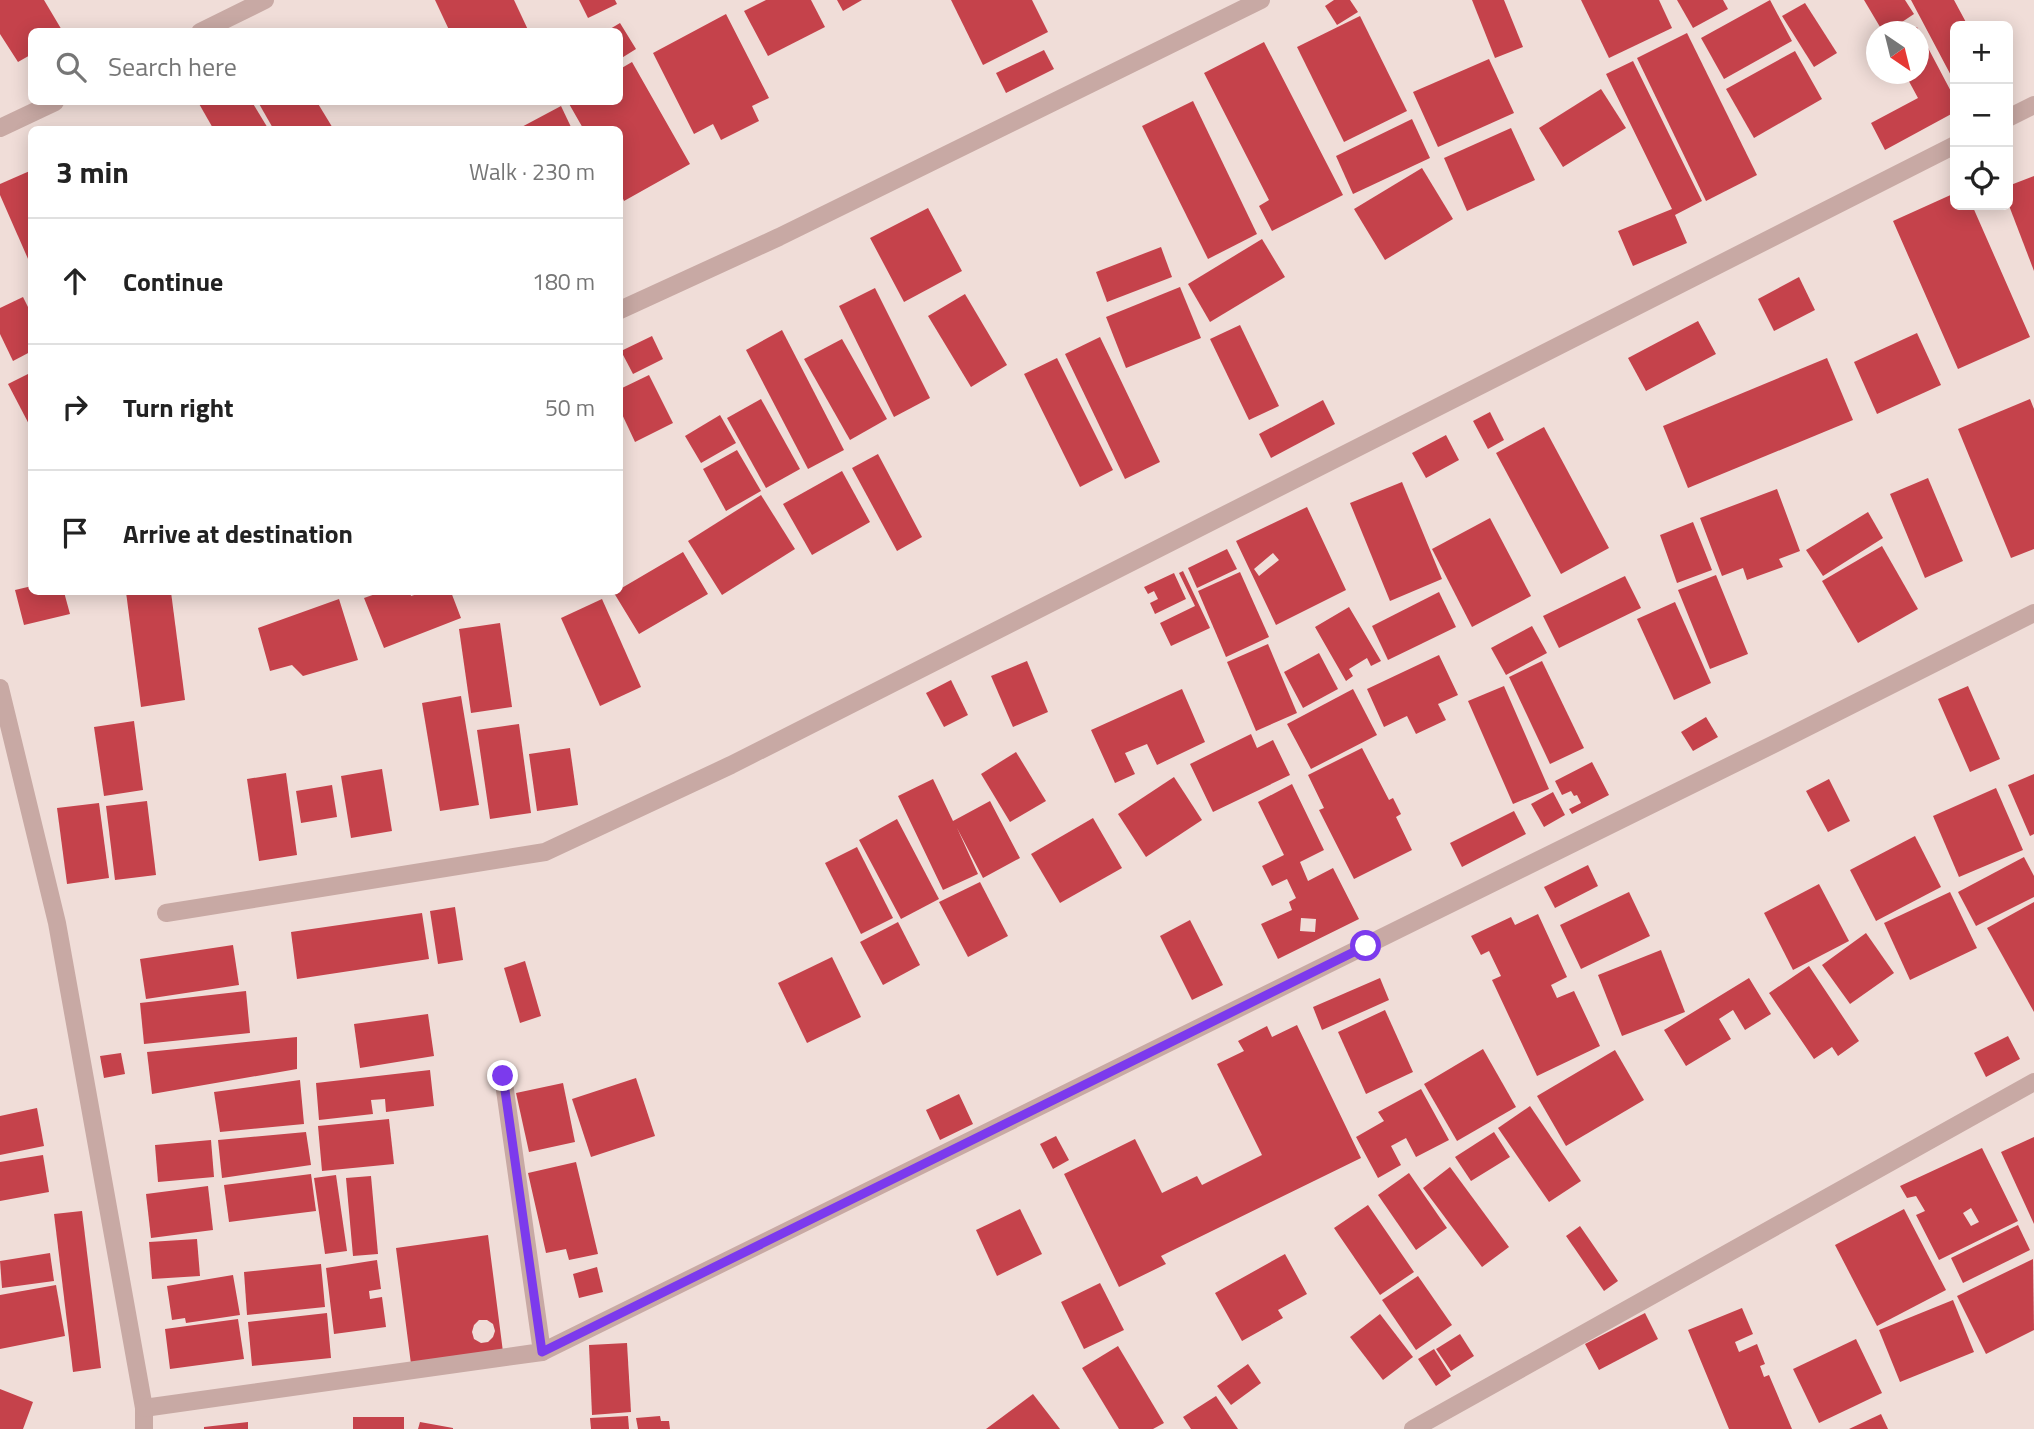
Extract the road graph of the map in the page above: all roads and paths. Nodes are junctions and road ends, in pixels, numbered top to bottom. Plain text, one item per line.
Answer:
1 (265, 0) edge
2 (1261, 0) edge
3 (208, 28) edge
4 (49, 105) edge
5 (2034, 105) edge
6 (2013, 116) edge
7 (0, 128) edge
8 (1951, 147) edge
9 (623, 309) edge
10 (2034, 613) edge
11 (0, 688) edge
12 (166, 913) dead end
13 (503, 1076) dead end
14 (2034, 1082) edge
15 (542, 1352) junction
16 (144, 1408) junction
17 (144, 1429) edge
18 (1412, 1429) edge

1 - 3 street
2 - 9 street
4 - 7 street
5 - 6 street
8 - 12 street
10 - 15 street
11 - 16 street
13 - 15 street
14 - 18 street
15 - 16 street
16 - 17 street

